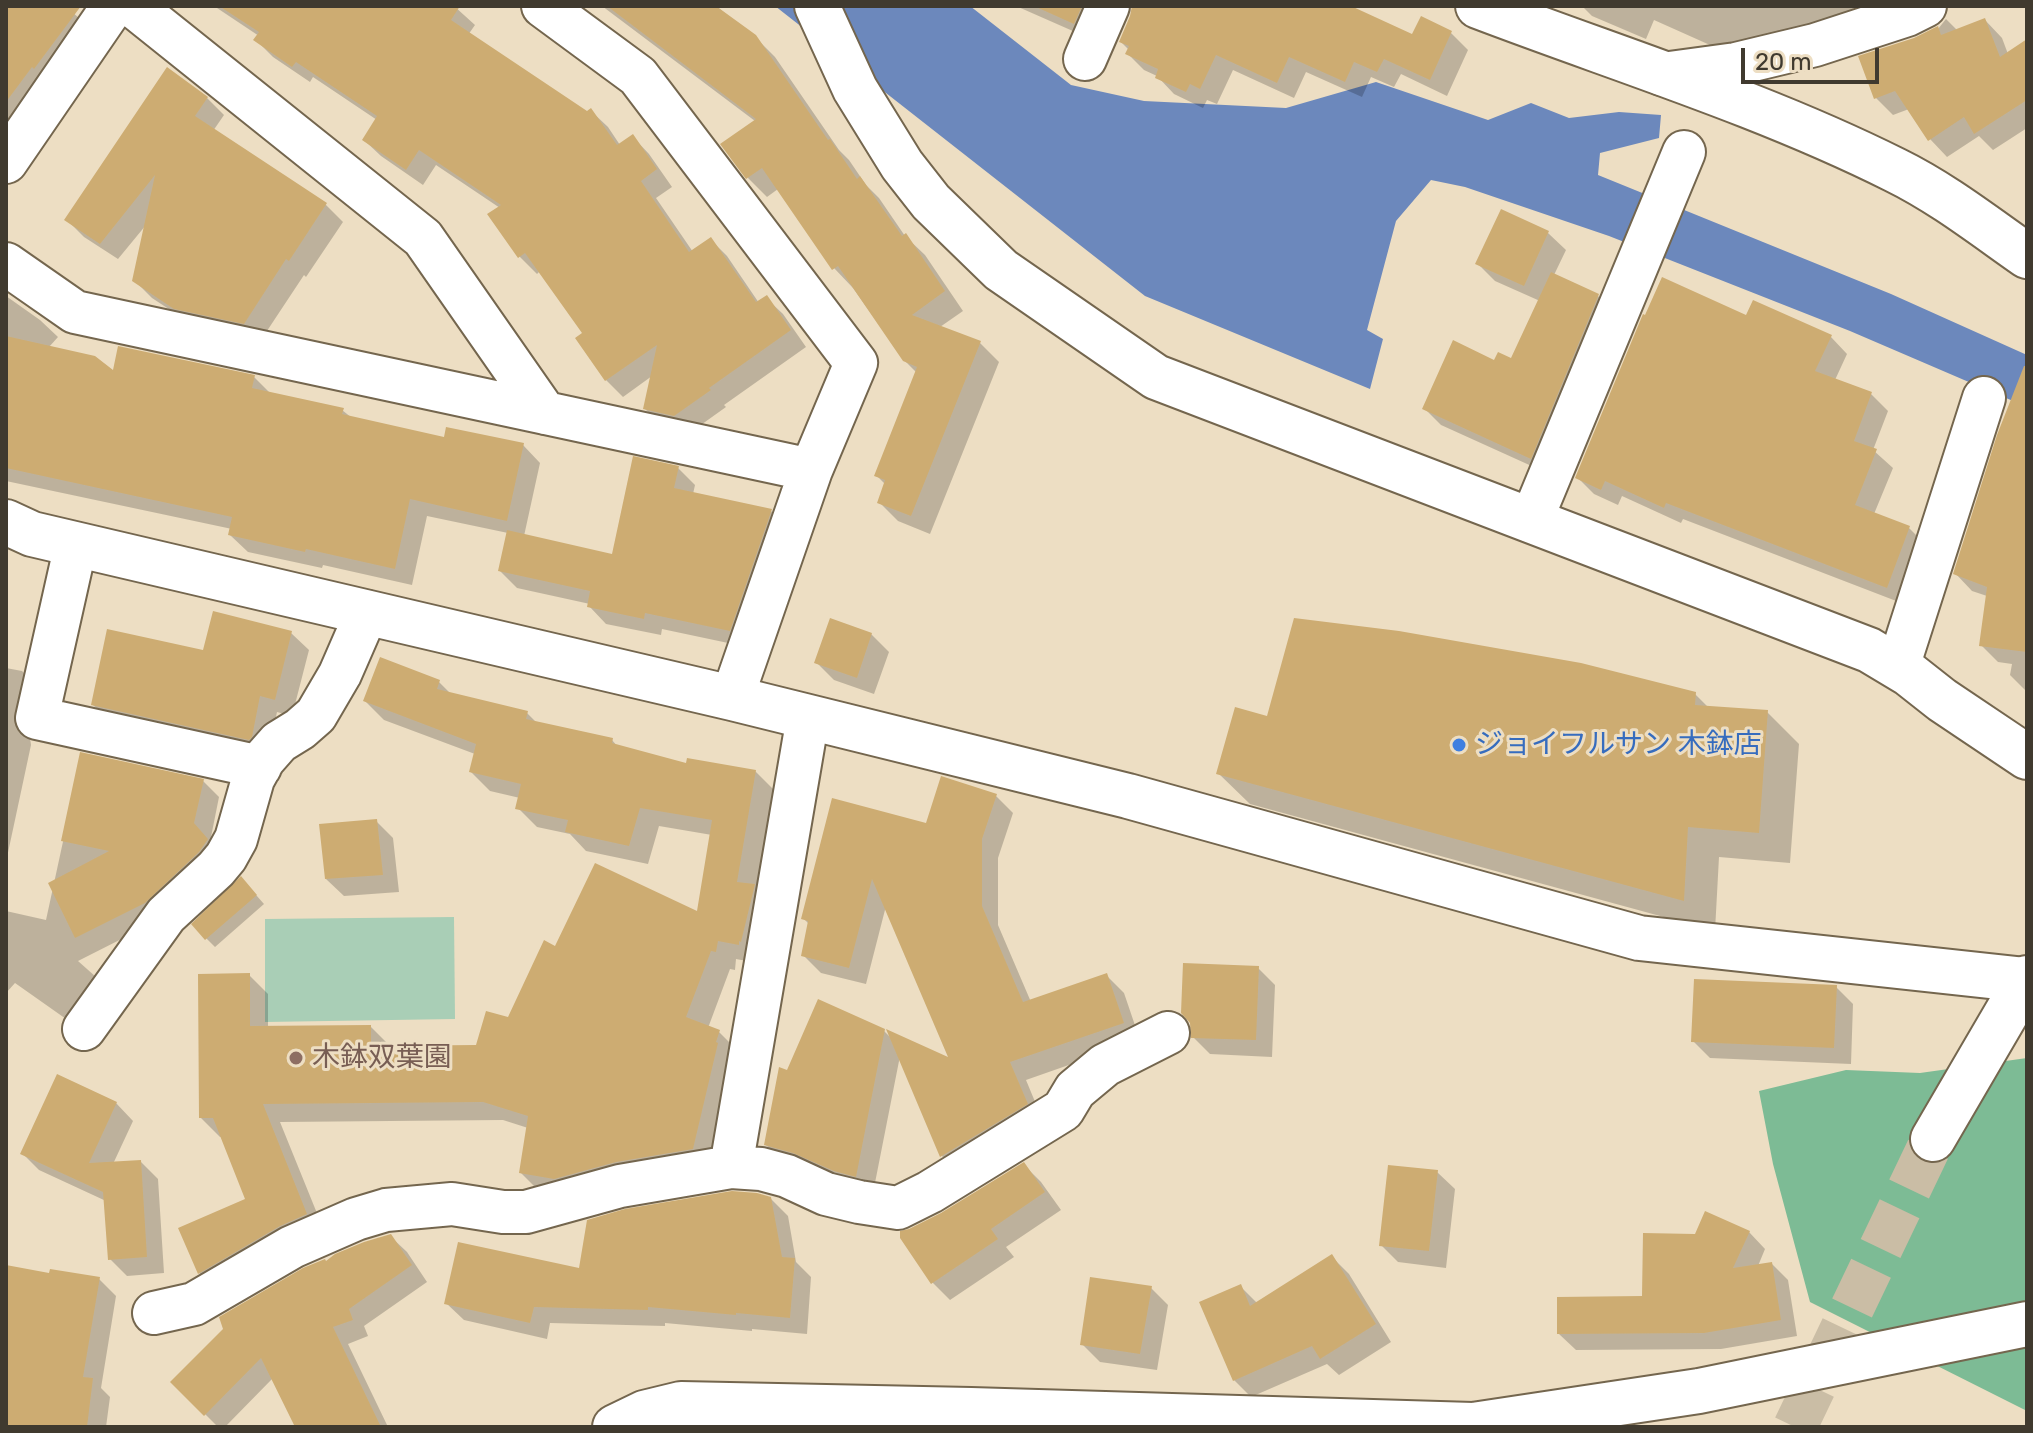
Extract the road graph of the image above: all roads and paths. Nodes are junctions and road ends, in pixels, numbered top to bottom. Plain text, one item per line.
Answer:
1 (113, 6) edge
2 (133, 6) edge
3 (543, 6) edge
4 (817, 6) edge
5 (1108, 6) edge
6 (1478, 6) edge
7 (1925, 6) edge
8 (1085, 59) dead end
9 (1662, 74) junction
10 (1684, 152) dead end
11 (6, 162) edge
12 (2027, 256) edge
13 (6, 264) edge
14 (1984, 398) dead end
15 (545, 413) junction
16 (811, 470) junction
17 (1531, 521) junction
18 (6, 522) edge
19 (76, 544) junction
20 (367, 612) junction
21 (1898, 667) junction
22 (732, 698) junction
23 (808, 717) junction
24 (2027, 757) edge
25 (260, 767) junction
26 (2026, 979) edge
27 (84, 1029) dead end
28 (1168, 1033) dead end
29 (1933, 1139) tunnel mouth
30 (731, 1167) junction
31 (154, 1313) dead end
32 (2027, 1324) edge
33 (615, 1427) edge

1 - 11 street
2 - 15 street
3 - 16 street
4 - 17 street
5 - 8 street
6 - 9 street
7 - 9 street
9 - 12 street
10 - 17 street
13 - 15 street
14 - 21 street
15 - 16 street
16 - 22 street
17 - 21 street
18 - 19 street
19 - 20 street
19 - 25 street
20 - 22 street
20 - 25 street
21 - 24 street
22 - 23 street
23 - 26 street
23 - 30 street
25 - 27 street
26 - 29 street
28 - 30 street
30 - 31 street
32 - 33 street

